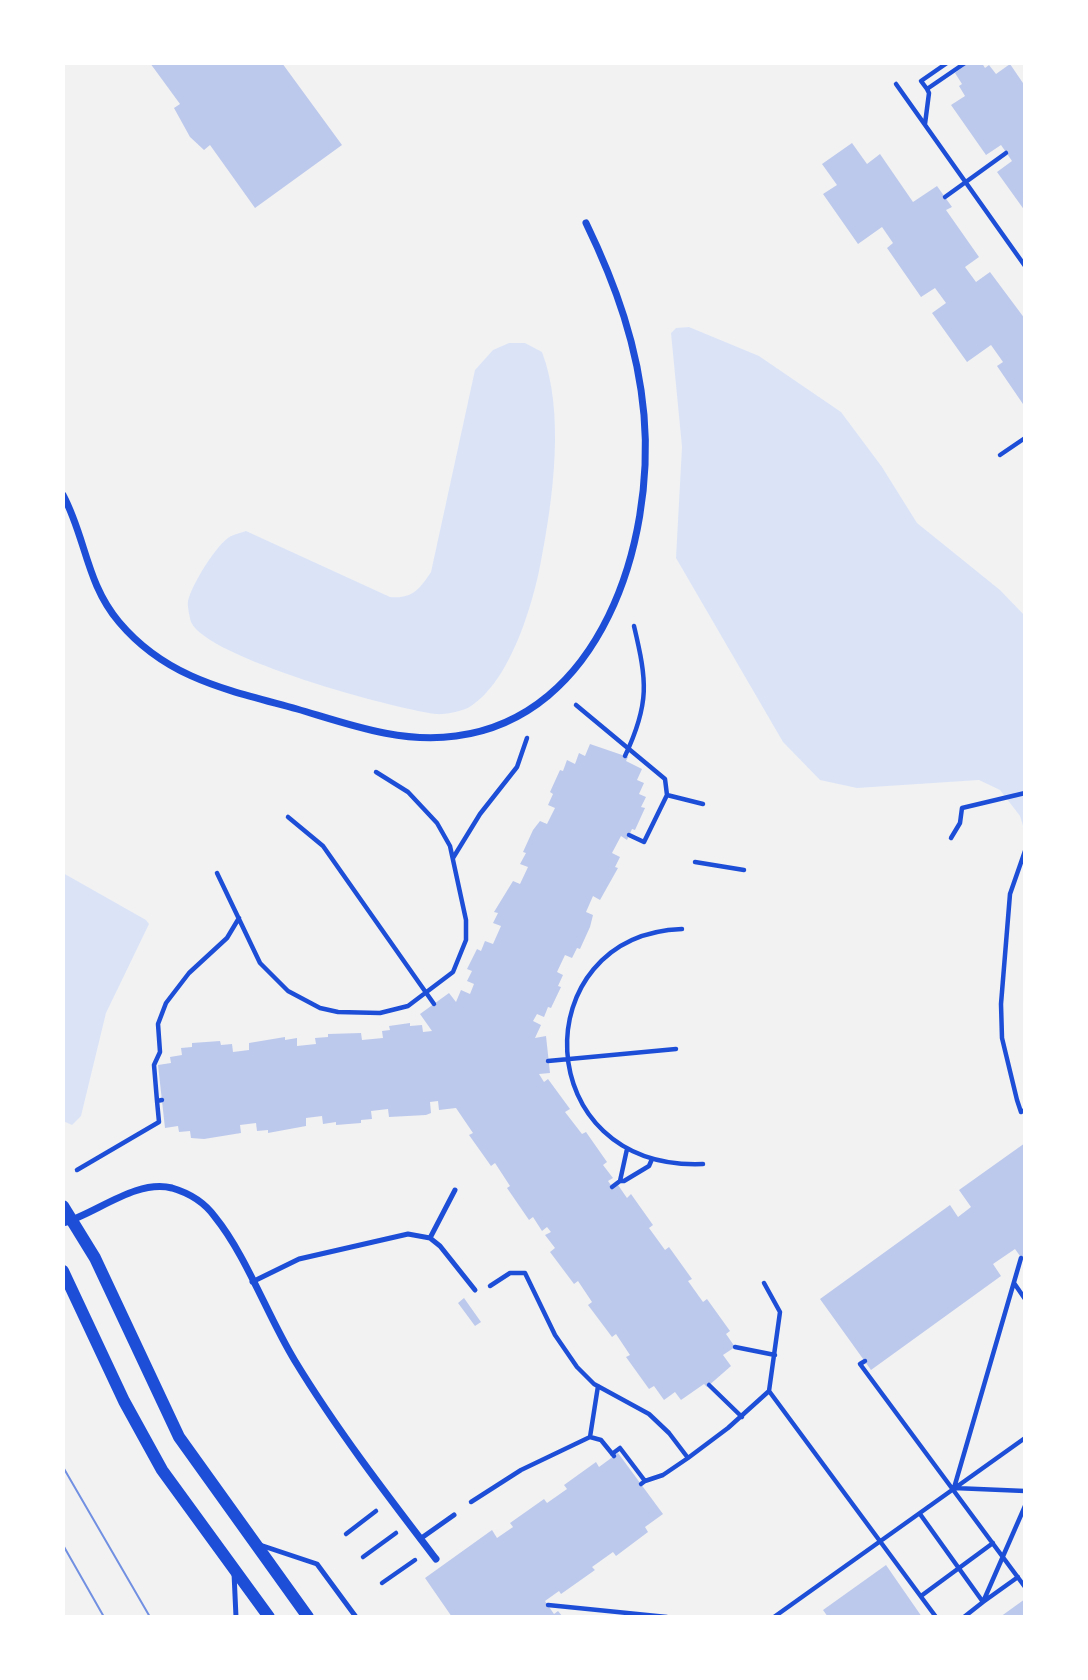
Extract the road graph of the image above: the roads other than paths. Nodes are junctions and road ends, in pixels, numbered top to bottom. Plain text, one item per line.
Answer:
1 (586, 223) dead end
2 (63, 495) edge
3 (455, 1190) dead end
4 (63, 1206) edge
5 (68, 1222) edge
6 (430, 1238) junction
7 (63, 1271) edge
8 (252, 1282) junction
9 (475, 1290) dead end
10 (454, 1515) dead end
11 (421, 1539) junction
12 (255, 1544) junction
13 (436, 1559) dead end
14 (233, 1570) junction
15 (236, 1617) edge
16 (268, 1617) edge
17 (308, 1617) edge
18 (356, 1617) edge

1 - 2 street
3 - 6 lane
4 - 5 street
5 - 8 street
5 - 12 street
6 - 8 lane
6 - 9 lane
7 - 14 street
8 - 11 street
10 - 11 lane
11 - 13 street
12 - 17 street
12 - 18 lane
14 - 15 lane
14 - 16 street

